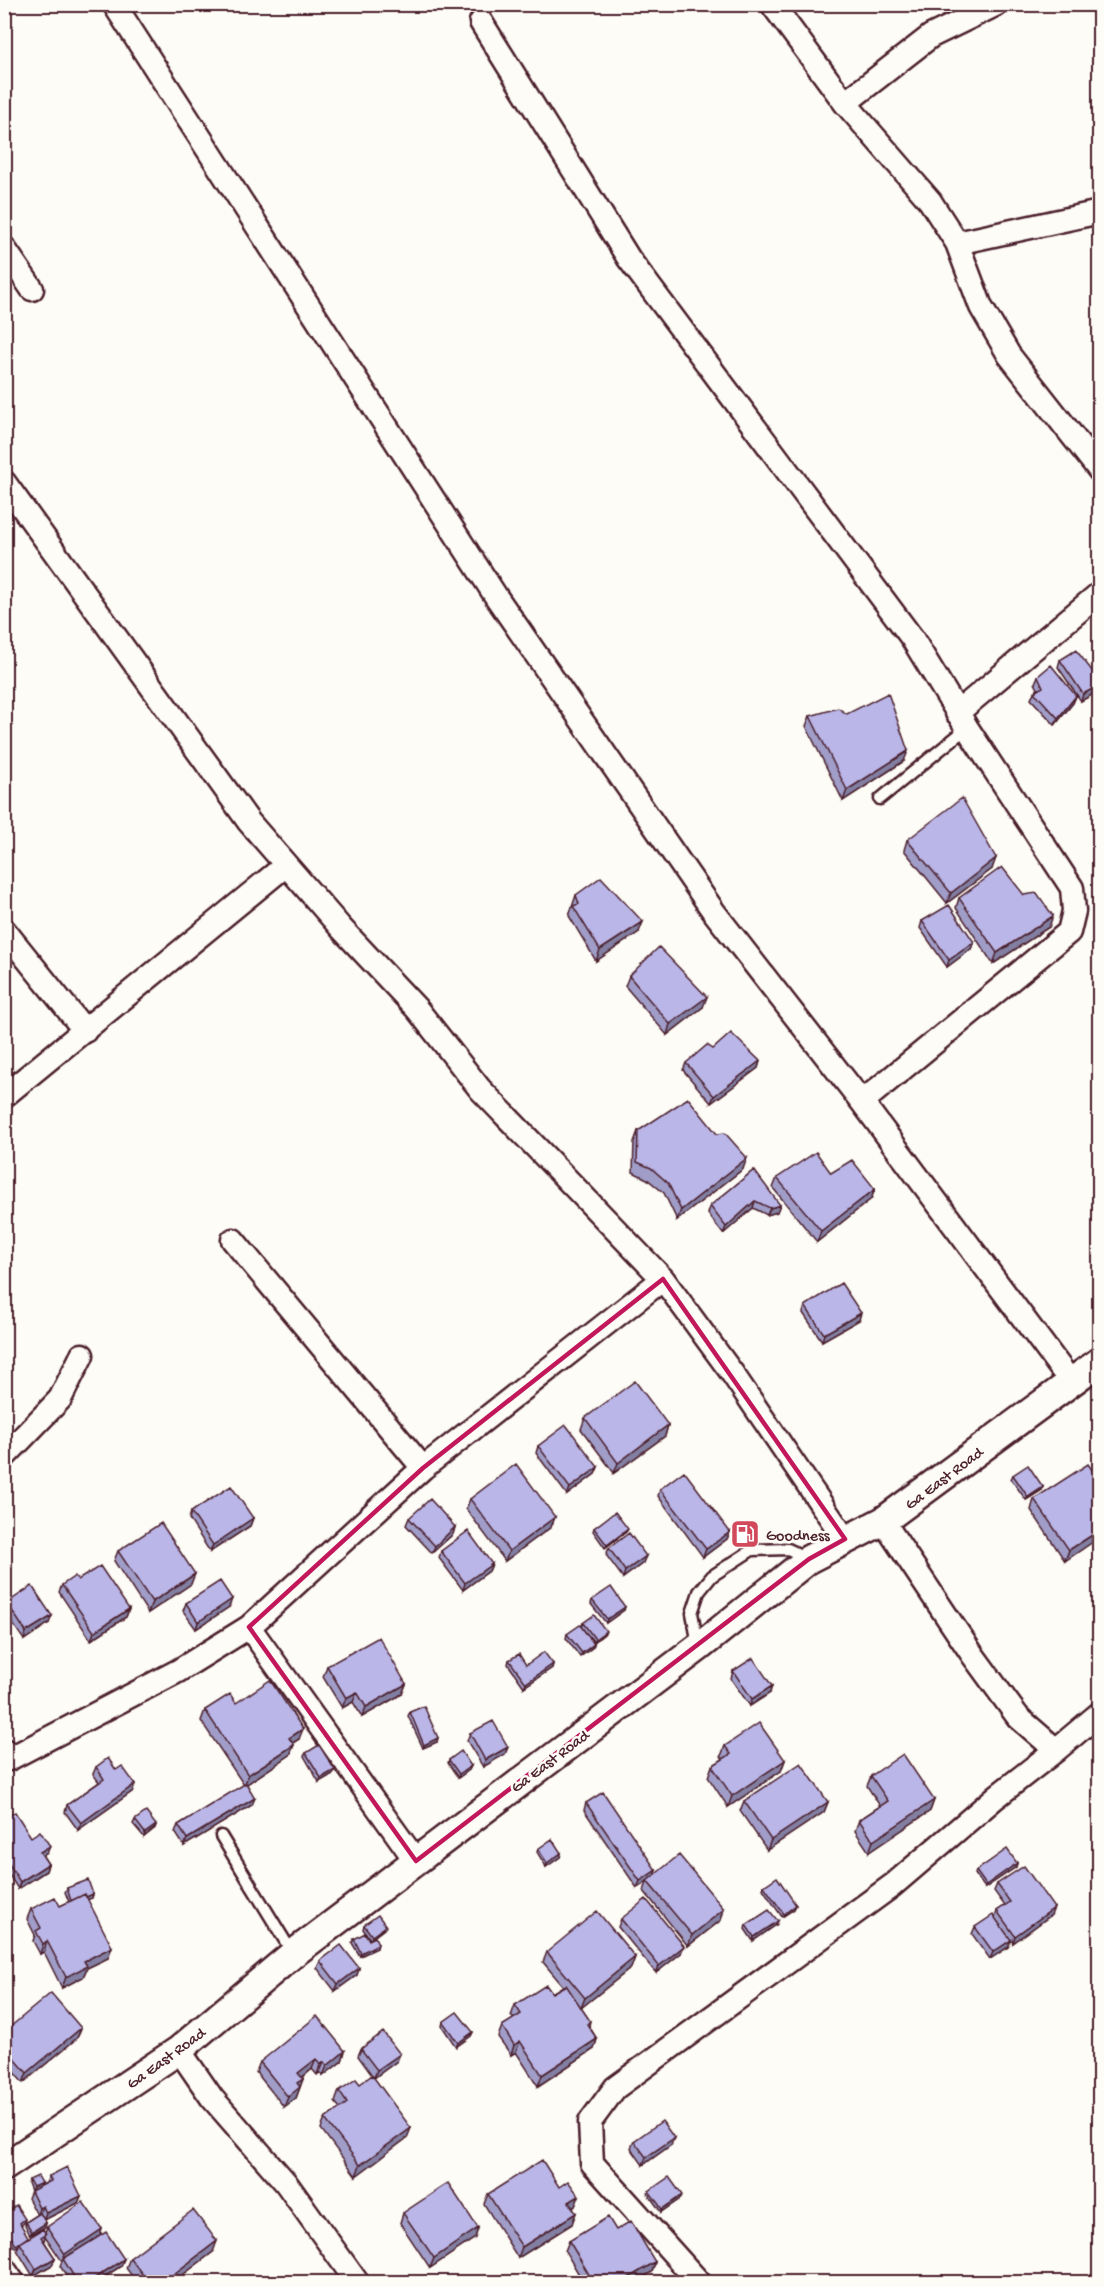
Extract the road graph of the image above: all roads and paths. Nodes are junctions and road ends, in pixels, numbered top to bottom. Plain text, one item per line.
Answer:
1 (114, 4) edge
2 (772, 4) edge
3 (997, 4) edge
4 (481, 22) dead end
5 (845, 103) junction
6 (1100, 212) edge
7 (957, 243) junction
8 (4, 248) edge
9 (32, 289) dead end
10 (1100, 471) edge
11 (4, 482) edge
12 (1100, 593) edge
13 (962, 720) junction
14 (880, 799) dead end
15 (286, 864) junction
16 (4, 930) edge
17 (85, 1031) junction
18 (4, 1096) edge
19 (862, 1102) junction
20 (233, 1240) dead end
21 (663, 1279) junction
22 (82, 1355) dead end
23 (1100, 1361) edge
24 (1071, 1382) junction
25 (4, 1457) edge
26 (423, 1468) junction
27 (883, 1521) junction
28 (845, 1539) junction
29 (809, 1559) junction
30 (249, 1627) junction
31 (699, 1647) junction
32 (1100, 1713) edge
33 (1056, 1750) junction
34 (6, 1757) edge
35 (221, 1836) dead end
36 (416, 1861) junction
37 (293, 1954) junction
38 (179, 2050) junction
39 (4, 2167) edge
40 (4, 2269) edge
41 (14, 2283) edge
42 (357, 2283) edge
43 (699, 2283) edge

1 - 19 street
2 - 5 street
3 - 5 street
4 - 13 street
5 - 7 street
6 - 7 street
7 - 10 street
8 - 9 street
11 - 15 street
12 - 13 street
13 - 14 lane
13 - 19 street
15 - 17 street
15 - 21 street
16 - 17 street
17 - 18 street
19 - 24 street
20 - 26 street
21 - 26 street
21 - 28 street
22 - 25 street
23 - 24 street, Ga East Road
24 - 27 street, Ga East Road
26 - 30 street
27 - 28 street, Ga East Road
27 - 33 street
28 - 29 street, Ga East Road
29 - 31 street, Ga East Road
29 - 31 lane
30 - 34 street
30 - 36 street
31 - 36 street, Ga East Road
32 - 33 street
33 - 43 street
35 - 37 lane
36 - 37 street, Ga East Road
37 - 38 street, Ga East Road
38 - 39 street, Ga East Road
38 - 42 street
40 - 41 street

